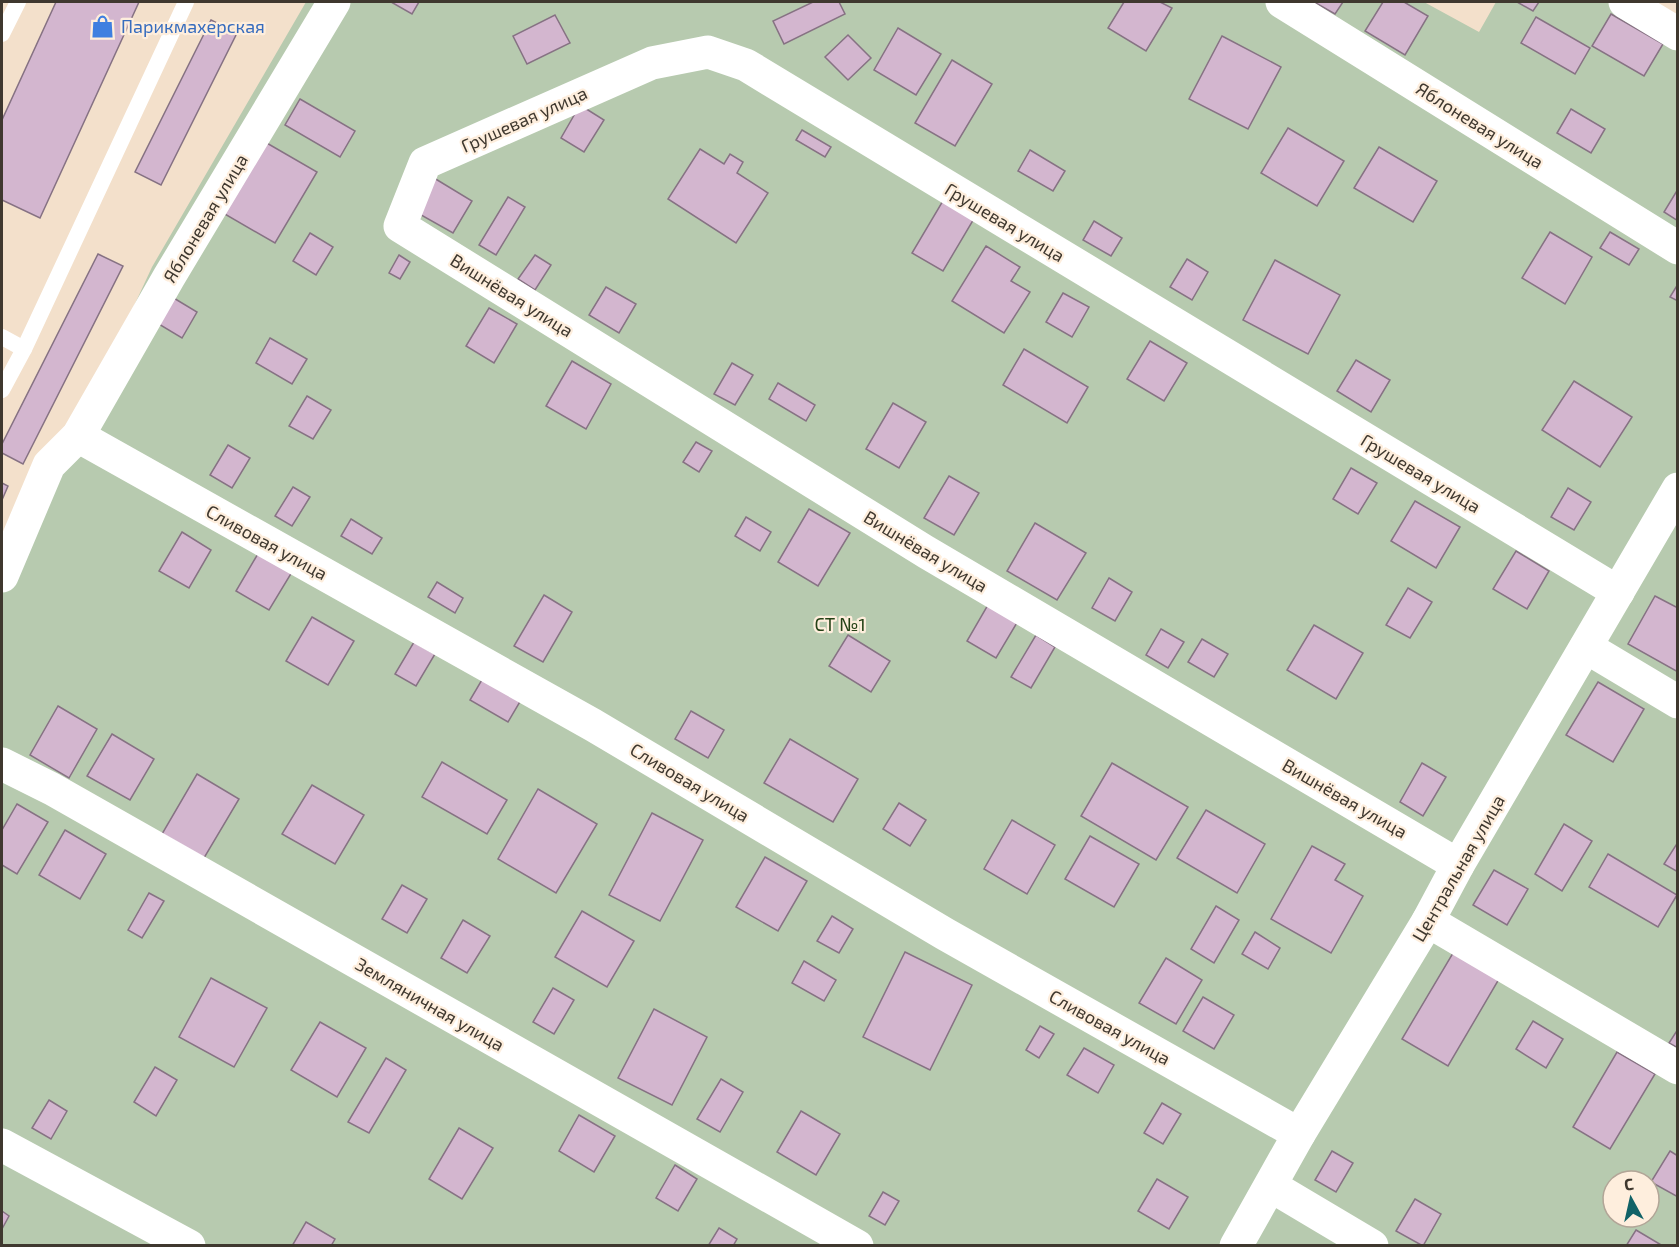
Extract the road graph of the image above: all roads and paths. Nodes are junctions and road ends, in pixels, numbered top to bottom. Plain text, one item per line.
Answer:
1 (18, 2) edge
2 (186, 2) edge
3 (334, 2) edge
4 (1282, 2) edge
5 (1624, 2) edge
6 (2, 34) edge
7 (1677, 34) edge
8 (400, 226) joint
9 (1677, 248) edge
10 (2, 337) edge
11 (24, 349) junction
12 (2, 390) edge
13 (78, 436) junction
14 (1677, 489) edge
15 (2, 576) edge
16 (1618, 592) junction
17 (1586, 646) junction
18 (1677, 702) edge
19 (2, 764) edge
20 (1458, 865) junction
21 (1428, 921) junction
22 (1677, 1068) edge
23 (1299, 1134) junction
24 (2, 1145) edge
25 (1271, 1186) junction
26 (189, 1245) edge
27 (857, 1245) edge
28 (1236, 1245) edge
29 (1372, 1245) edge

1 - 6 lane
2 - 11 lane
3 - 13 street, Яблоневая улица
4 - 9 street, Яблоневая улица
5 - 7 street
8 - 16 street, Грушевая улица
8 - 20 street, Вишнёвая улица
10 - 11 lane
11 - 12 lane
13 - 15 street, Яблоневая улица
13 - 23 street, Сливовая улица
14 - 16 street, Центральная улица
16 - 17 street, Центральная улица
17 - 18 street
17 - 20 street, Центральная улица
19 - 27 street, Земляничная улица
20 - 21 street, Центральная улица
21 - 22 street
21 - 23 street, Центральная улица
23 - 25 street, Центральная улица
24 - 26 street
25 - 28 street, Центральная улица
25 - 29 street

